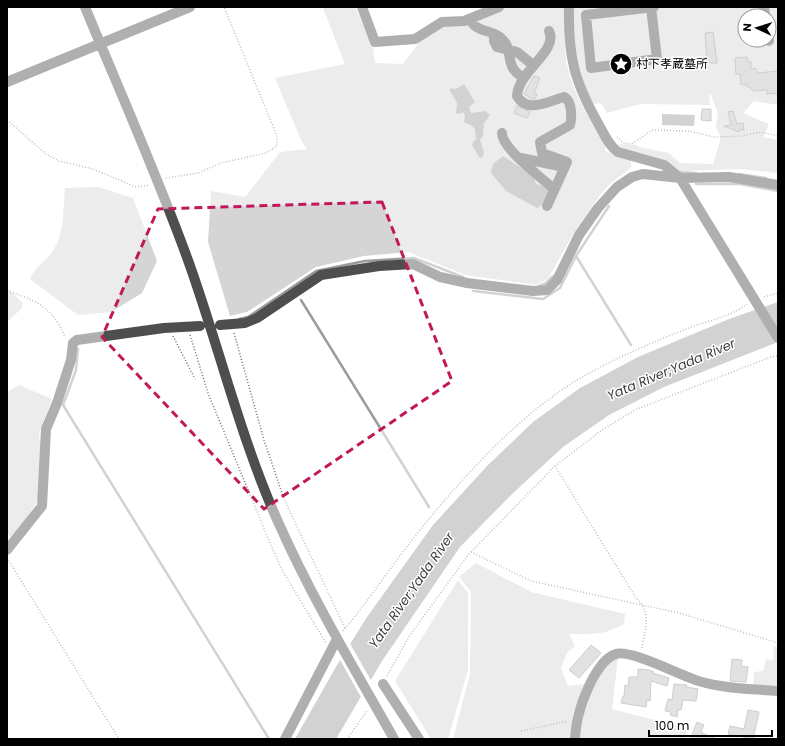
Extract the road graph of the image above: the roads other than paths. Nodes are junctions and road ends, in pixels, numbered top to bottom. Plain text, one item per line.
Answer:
1 (86, 7) edge
2 (190, 7) edge
3 (362, 7) edge
4 (499, 7) edge
5 (569, 7) edge
6 (651, 7) edge
7 (654, 7) edge
8 (470, 19) junction
9 (549, 31) dead end
10 (100, 43) junction
11 (508, 50) junction
12 (532, 65) junction
13 (523, 77) junction
14 (7, 82) edge
15 (502, 133) dead end
16 (520, 158) junction
17 (564, 167) junction
18 (680, 178) junction
19 (778, 185) edge
20 (554, 188) junction
21 (547, 206) dead end
22 (220, 325) dead end
23 (200, 326) dead end
24 (778, 338) edge
25 (8, 544) edge
26 (337, 645) junction
27 (383, 684) road end
28 (778, 691) edge
29 (285, 739) edge
30 (394, 739) edge
31 (419, 739) edge
32 (575, 739) edge

1 - 10 street
2 - 10 street
3 - 8 street
4 - 8 street
5 - 18 street
6 - 6 street
6 - 7 street
8 - 11 street
9 - 12 street
10 - 14 street
10 - 26 street
11 - 12 street
11 - 13 street
12 - 13 street
13 - 17 street
15 - 16 street
16 - 17 street
16 - 20 street
17 - 20 street
18 - 19 street
18 - 22 street
18 - 24 street
20 - 21 street
23 - 25 street
26 - 29 street
26 - 30 street
27 - 31 street
28 - 32 street

